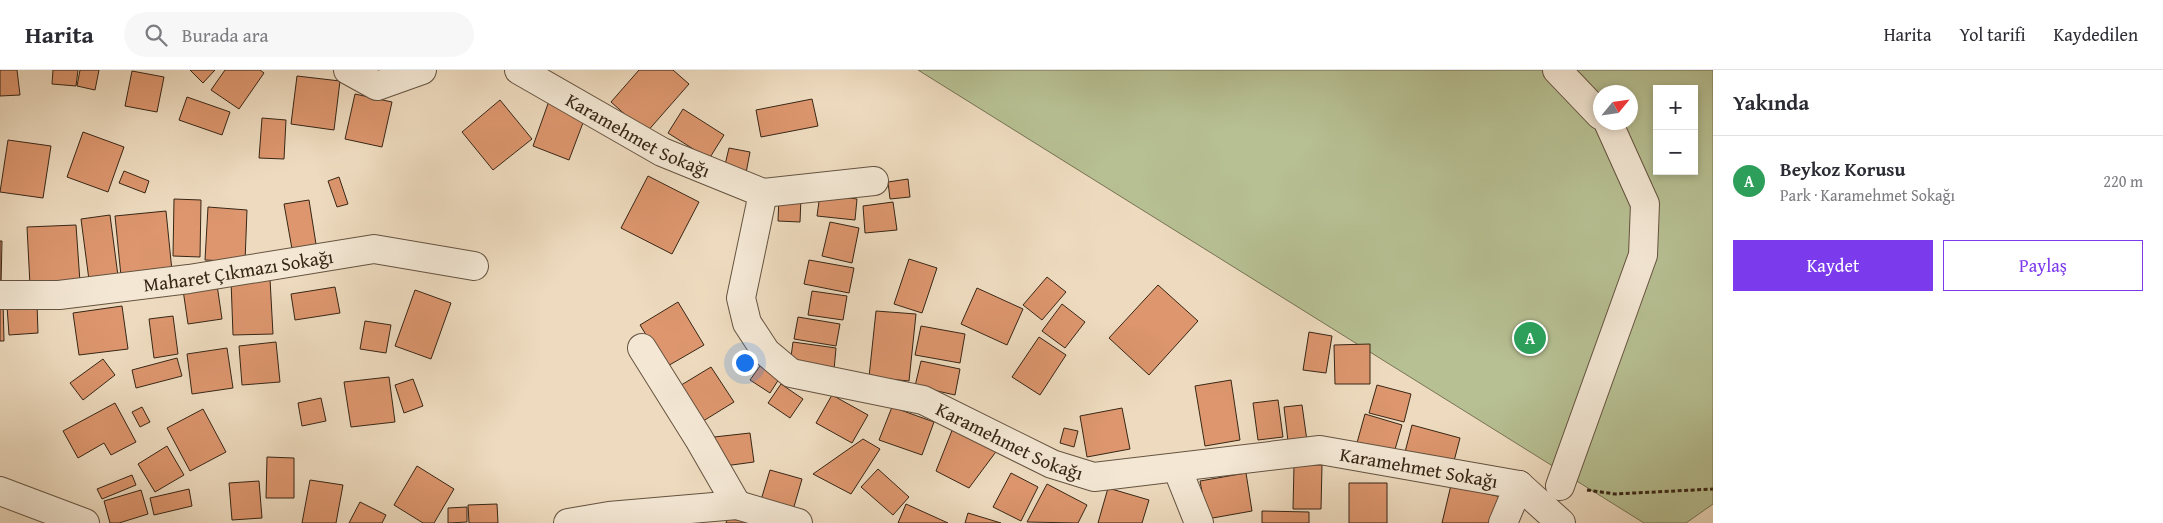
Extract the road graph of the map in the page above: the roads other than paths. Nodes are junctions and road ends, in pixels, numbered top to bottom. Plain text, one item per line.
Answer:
1 (348, 70) edge
2 (422, 70) edge
3 (519, 70) edge
4 (1557, 70) edge
5 (1593, 108) edge
6 (1613, 130) edge
7 (874, 181) dead end
8 (763, 193) junction
9 (474, 266) dead end
10 (0, 295) edge
11 (642, 348) dead end
12 (1177, 468) junction
13 (1519, 485) junction
14 (1560, 486) road end
15 (0, 491) edge
16 (737, 505) junction
17 (85, 523) edge
18 (568, 523) edge
19 (798, 523) edge
20 (1199, 523) edge
21 (1503, 523) edge
22 (1561, 523) edge

1 - 2 street
3 - 8 street, Karamehmet Sokağı
4 - 5 street
6 - 14 street
7 - 8 street, Karamehmet Sokağı
8 - 12 street, Karamehmet Sokağı
9 - 10 street, Maharet Çıkmazı Sokağı
11 - 16 street
12 - 13 street, Karamehmet Sokağı
12 - 20 street
13 - 21 street
13 - 22 street
15 - 17 street
16 - 18 street
16 - 19 street

